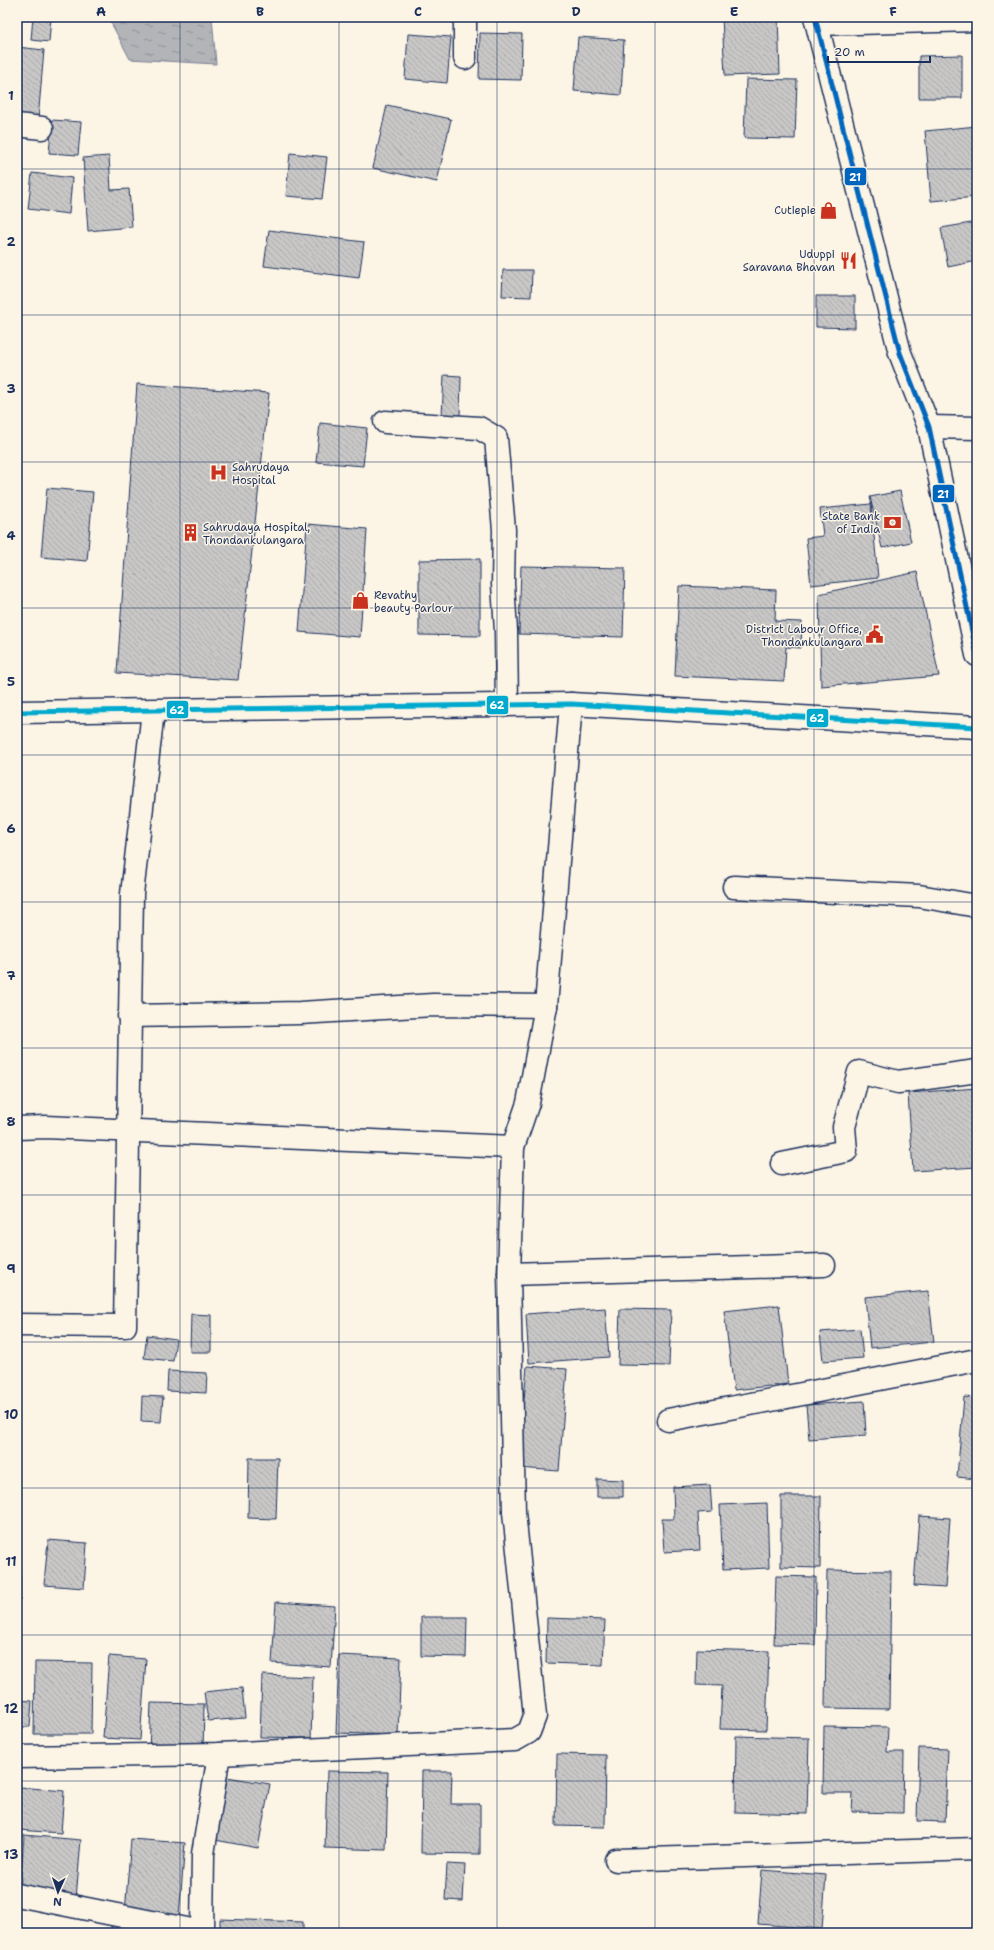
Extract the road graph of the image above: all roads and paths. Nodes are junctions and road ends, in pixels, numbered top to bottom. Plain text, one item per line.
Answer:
1 (465, 17) edge
2 (977, 20) edge
3 (816, 21) edge
4 (466, 58) dead end
5 (17, 125) edge
6 (42, 128) dead end
7 (385, 422) dead end
8 (929, 427) junction
9 (977, 428) edge
10 (977, 655) edge
11 (571, 704) junction
12 (507, 705) junction
13 (153, 711) junction
14 (17, 712) edge
15 (977, 727) edge
16 (734, 887) dead end
17 (977, 906) edge
18 (546, 1006) junction
19 (129, 1016) junction
20 (977, 1070) edge
21 (17, 1128) edge
22 (128, 1130) junction
23 (513, 1147) junction
24 (782, 1164) dead end
25 (824, 1265) dead end
26 (509, 1274) junction
27 (17, 1325) edge
28 (977, 1360) edge
29 (668, 1420) dead end
30 (219, 1754) junction
31 (17, 1757) edge
32 (977, 1849) edge
33 (616, 1860) dead end
34 (17, 1895) edge
35 (202, 1932) edge

1 - 4 street
2 - 3 street
3 - 8 street
5 - 6 street
7 - 12 street
8 - 9 street
8 - 10 street
11 - 12 street
11 - 15 street
11 - 18 street
12 - 13 street
13 - 14 street
13 - 19 street
16 - 17 street
18 - 19 street
18 - 23 street
19 - 22 street
20 - 24 street
21 - 22 street
22 - 23 street
22 - 27 street
23 - 26 street
25 - 26 street
26 - 30 street
28 - 29 street
30 - 31 street
30 - 35 street
32 - 33 street
34 - 35 street

